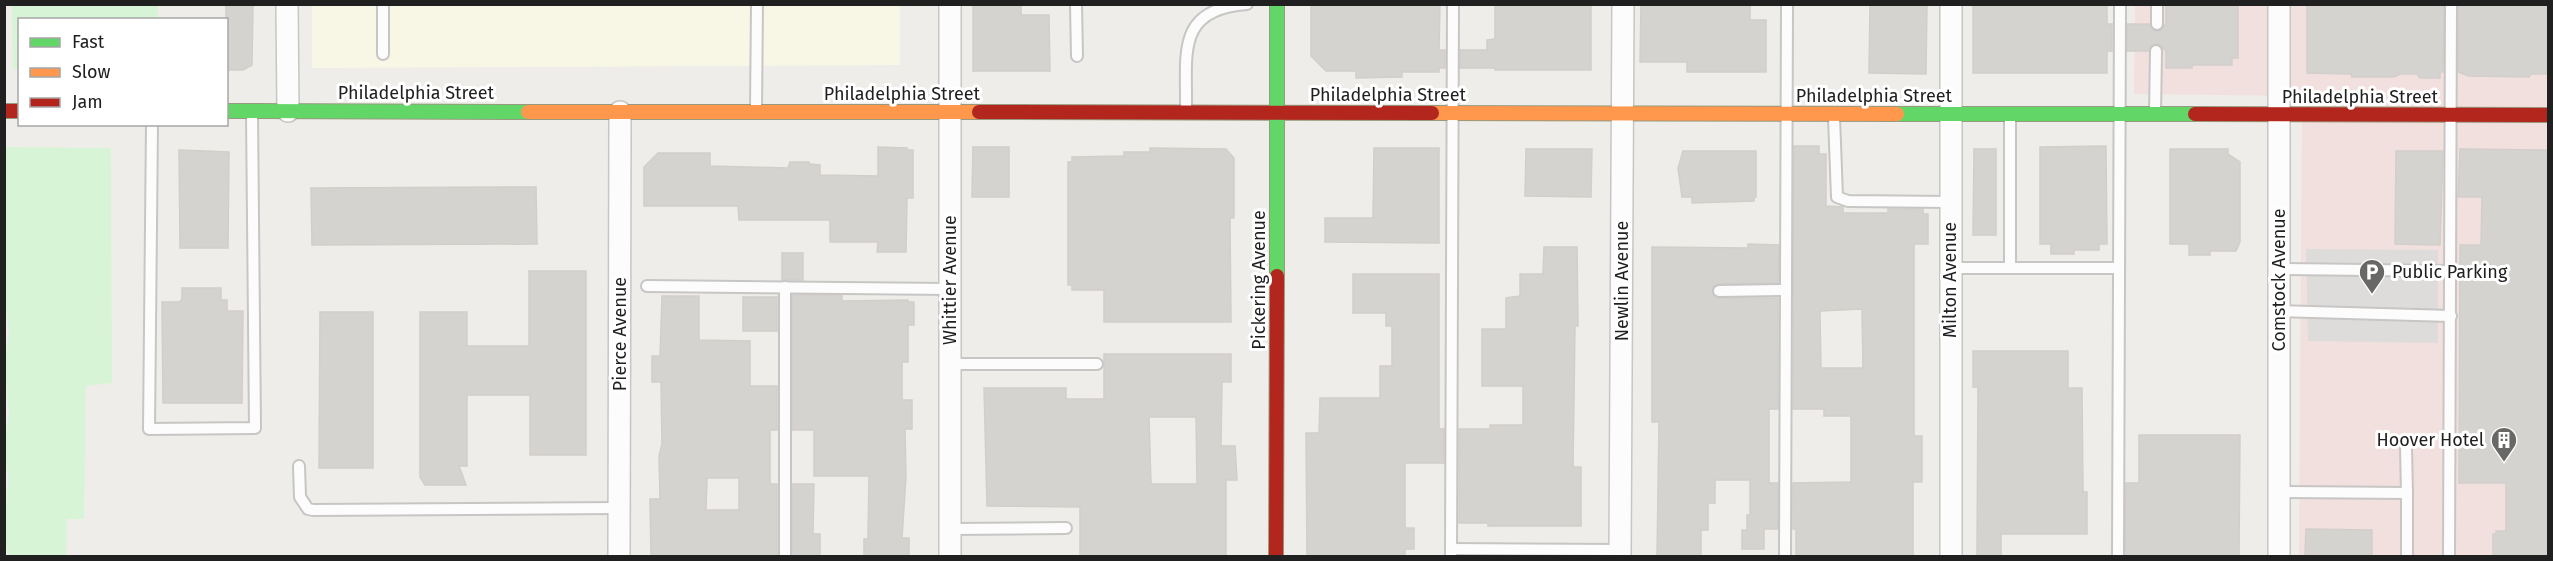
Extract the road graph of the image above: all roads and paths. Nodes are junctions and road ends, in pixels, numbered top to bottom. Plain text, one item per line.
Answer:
1 (287, 4) edge
2 (383, 4) edge
3 (757, 4) edge
4 (950, 4) edge
5 (1076, 4) edge
6 (1247, 4) edge
7 (1278, 4) edge
8 (1453, 4) edge
9 (1623, 4) edge
10 (1787, 4) edge
11 (1951, 4) edge
12 (2120, 4) edge
13 (2157, 4) edge
14 (2279, 4) edge
15 (2451, 4) edge
16 (2157, 24) dead end
17 (2156, 51) dead end
18 (383, 54) dead end
19 (1077, 56) dead end
20 (228, 111) edge
21 (252, 111) junction
22 (288, 111) junction
23 (620, 112) junction
24 (756, 112) junction
25 (950, 112) junction
26 (1186, 113) junction
27 (1277, 113) junction
28 (1453, 113) junction
29 (1623, 113) junction
30 (1787, 114) junction
31 (1834, 114) junction
32 (1950, 114) junction
33 (2010, 114) junction
34 (2120, 114) junction
35 (2155, 114) junction
36 (2279, 114) junction
37 (2451, 115) junction
38 (2548, 115) edge
39 (152, 126) edge
40 (1950, 202) junction
41 (1950, 268) junction
42 (2010, 268) junction
43 (2119, 268) junction
44 (2279, 269) junction
45 (2451, 272) junction
46 (647, 286) dead end
47 (785, 287) junction
48 (951, 289) junction
49 (1786, 290) junction
50 (1719, 291) dead end
51 (2279, 311) junction
52 (2451, 316) junction
53 (951, 364) junction
54 (1097, 364) dead end
55 (2406, 447) dead end
56 (299, 466) dead end
57 (2279, 492) junction
58 (2407, 493) junction
59 (619, 508) junction
60 (1066, 528) dead end
61 (951, 529) junction
62 (1451, 553) edge
63 (1620, 553) edge
64 (619, 556) edge
65 (785, 556) edge
66 (951, 556) edge
67 (1276, 556) edge
68 (1785, 556) edge
69 (1951, 556) edge
70 (2118, 556) edge
71 (2279, 556) edge
72 (2407, 556) edge
73 (2450, 556) edge

1 - 22 street
2 - 18 lane
3 - 24 lane
4 - 25 street, Whittier Avenue
5 - 19 lane
6 - 26 lane
7 - 27 street, Pickering Avenue
8 - 28 lane
9 - 29 street, Newlin Avenue
10 - 30 lane
11 - 32 street, Milton Avenue
12 - 34 lane
13 - 16 lane
14 - 36 street, Comstock Avenue
15 - 37 lane
17 - 35 lane
20 - 21 street, Philadelphia Street
21 - 22 street, Philadelphia Street
21 - 39 lane
22 - 23 street, Philadelphia Street
23 - 24 street, Philadelphia Street
23 - 59 street, Pierce Avenue
24 - 25 street, Philadelphia Street
25 - 26 street, Philadelphia Street
25 - 48 street, Whittier Avenue
26 - 27 street, Philadelphia Street
27 - 28 street, Philadelphia Street
27 - 67 street, Pickering Avenue
28 - 29 street, Philadelphia Street
28 - 62 lane
29 - 30 street, Philadelphia Street
29 - 63 street, Newlin Avenue
30 - 31 street, Philadelphia Street
30 - 49 lane
31 - 32 street, Philadelphia Street
31 - 40 lane
32 - 33 street, Philadelphia Street
32 - 40 street, Milton Avenue
33 - 34 street, Philadelphia Street
33 - 42 lane
34 - 35 street, Philadelphia Street
34 - 43 lane
35 - 36 street, Philadelphia Street
36 - 37 street, Philadelphia Street
36 - 44 street, Comstock Avenue
37 - 38 street, Philadelphia Street
37 - 45 lane
40 - 41 street, Milton Avenue
41 - 42 lane
41 - 69 street, Milton Avenue
42 - 43 lane
43 - 70 lane
44 - 45 lane
44 - 51 street, Comstock Avenue
45 - 52 lane
46 - 47 lane
47 - 48 lane
47 - 65 lane
48 - 53 street, Whittier Avenue
49 - 50 lane
49 - 68 lane
51 - 52 lane
51 - 57 street, Comstock Avenue
52 - 73 lane
53 - 54 lane
53 - 61 street, Whittier Avenue
55 - 58 lane
56 - 59 lane
57 - 58 lane
57 - 71 street, Comstock Avenue
58 - 72 lane
59 - 64 street, Pierce Avenue
60 - 61 lane
61 - 66 street, Whittier Avenue
62 - 63 lane

